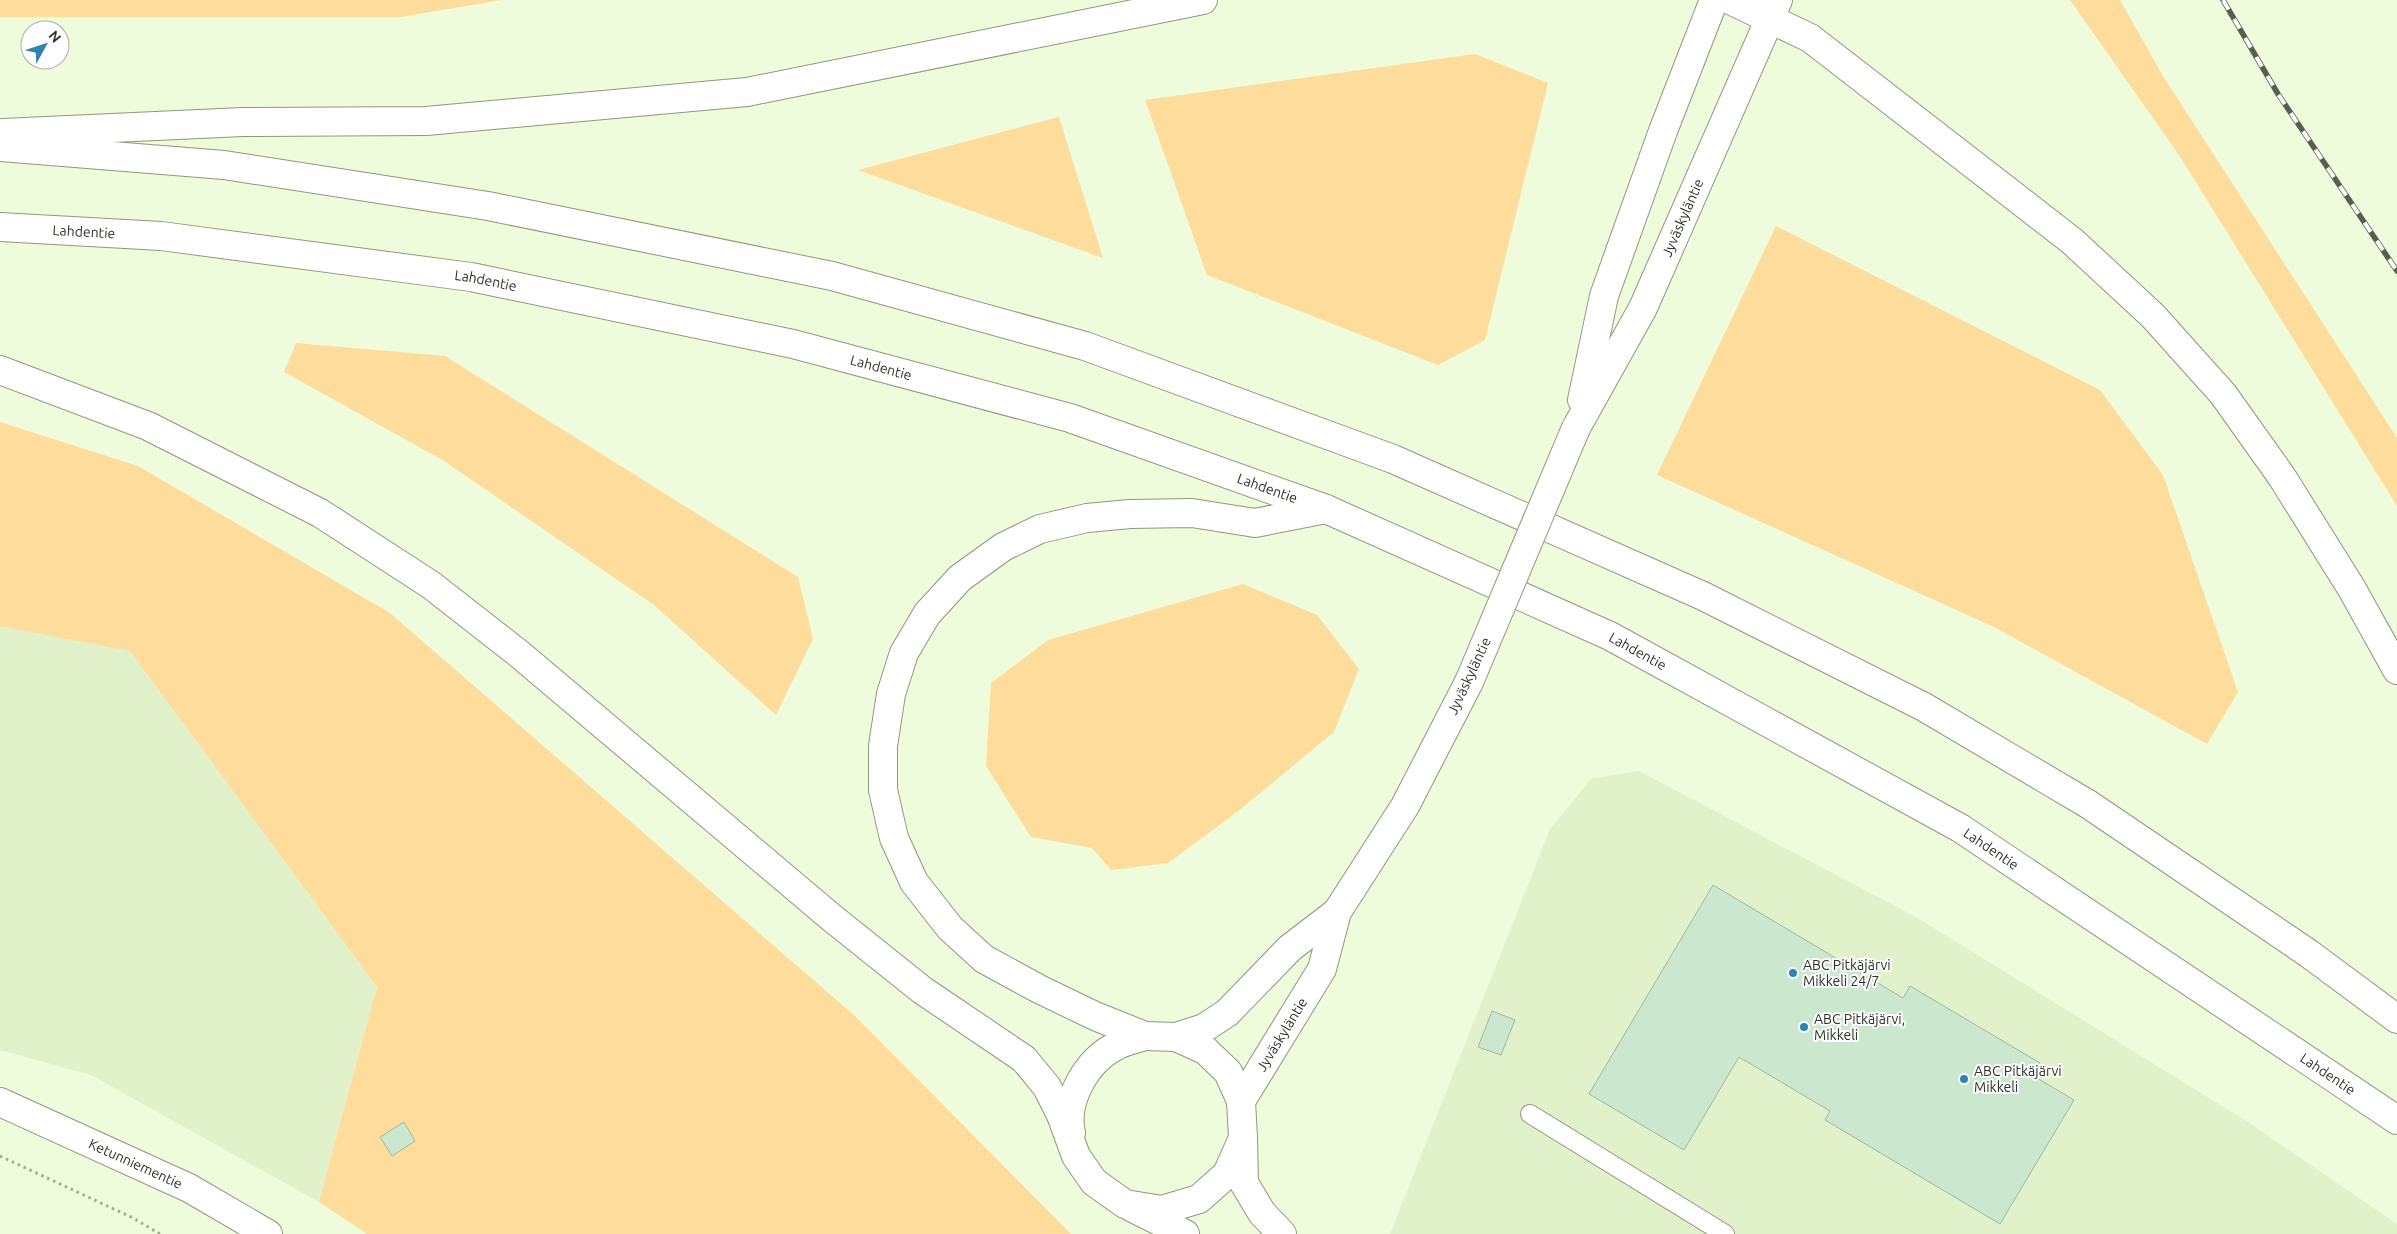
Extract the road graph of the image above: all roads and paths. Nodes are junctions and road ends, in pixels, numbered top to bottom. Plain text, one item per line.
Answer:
1 (1203, 0) edge
2 (1714, 0) edge
3 (1730, 0) edge
4 (1775, 10) edge
5 (0, 133) edge
6 (0, 147) edge
7 (0, 227) edge
8 (0, 370) edge
9 (1576, 428) junction
10 (1326, 509) junction
11 (2397, 670) edge
12 (1337, 912) junction
13 (2397, 1019) edge
14 (1145, 1036) junction
15 (1176, 1038) junction
16 (1241, 1100) junction
17 (0, 1102) edge
18 (1530, 1114) dead end
19 (2397, 1120) edge
20 (1243, 1138) junction
21 (0, 1156) edge
22 (1076, 1156) junction
23 (1125, 1204) junction
24 (160, 1234) edge
25 (268, 1234) edge
26 (1185, 1234) edge
27 (1282, 1234) edge
28 (1725, 1234) edge

1 - 5 main road
2 - 9 main road, Jyväskyläntie
3 - 4 main road
4 - 9 main road, Jyväskyläntie
4 - 11 main road
6 - 13 main road
7 - 10 main road, Lahdentie
8 - 22 main road
9 - 12 main road, Jyväskyläntie, bridge
10 - 14 main road
10 - 19 main road, Lahdentie
12 - 15 main road, Jyväskyläntie
12 - 16 main road, Jyväskyläntie
14 - 15 main road
14 - 22 main road
15 - 16 main road
16 - 20 main road
17 - 25 main road, Ketunniementie
18 - 28 lane
20 - 23 main road
20 - 27 main road
21 - 24 path
22 - 23 main road
23 - 26 main road

